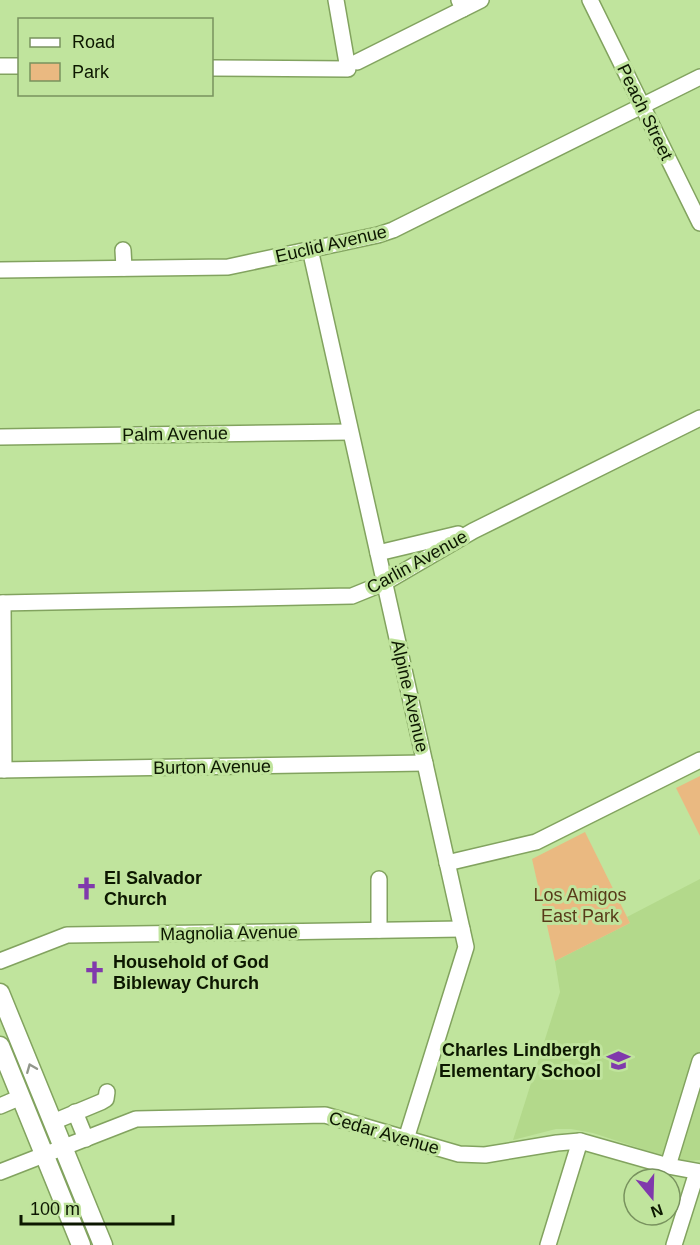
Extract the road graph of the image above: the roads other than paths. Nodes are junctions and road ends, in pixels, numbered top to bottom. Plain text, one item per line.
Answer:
1 (336, 0) edge
2 (481, 0) edge
3 (590, 0) edge
4 (461, 5) edge
5 (353, 65) junction
6 (0, 66) edge
7 (18, 66) edge
8 (213, 68) edge
9 (700, 77) edge
10 (643, 105) junction
11 (700, 224) edge
12 (310, 249) junction
13 (123, 250) dead end
14 (124, 268) junction
15 (0, 270) edge
16 (700, 418) edge
17 (350, 432) junction
18 (0, 437) edge
19 (473, 531) junction
20 (378, 554) junction
21 (384, 583) junction
22 (2, 603) edge
23 (700, 760) edge
24 (425, 763) junction
25 (2, 770) edge
26 (447, 863) junction
27 (379, 879) dead end
28 (462, 929) junction
29 (379, 930) junction
30 (0, 961) edge
31 (0, 993) edge
32 (0, 1046) edge
33 (700, 1061) edge
34 (107, 1092) dead end
35 (21, 1098) junction
36 (0, 1106) edge
37 (75, 1112) junction
38 (53, 1122) junction
39 (86, 1139) junction
40 (406, 1139) junction
41 (580, 1141) junction
42 (64, 1148) junction
43 (44, 1154) junction
44 (668, 1166) junction
45 (0, 1172) edge
46 (698, 1172) edge
47 (81, 1245) edge
48 (103, 1245) edge
49 (548, 1245) edge
50 (674, 1245) edge

1 - 5 street
2 - 4 street
3 - 10 street, Peach Street
4 - 5 street
5 - 8 street
6 - 7 street
9 - 10 street, Euclid Avenue
10 - 11 street, Peach Street
10 - 12 street, Euclid Avenue
12 - 14 street, Euclid Avenue
12 - 17 street, Alpine Avenue
13 - 14 street
14 - 15 street, Euclid Avenue
16 - 19 street, Carlin Avenue
17 - 18 street, Palm Avenue
17 - 20 street, Alpine Avenue
19 - 20 street
19 - 21 street, Carlin Avenue
20 - 21 street, Alpine Avenue
21 - 22 street, Carlin Avenue
21 - 24 street, Alpine Avenue
22 - 25 street
23 - 26 street
24 - 25 street, Burton Avenue
24 - 26 street, Alpine Avenue
26 - 28 street, Alpine Avenue
27 - 29 street
28 - 29 street, Magnolia Avenue
28 - 40 street, Alpine Avenue
29 - 30 street, Magnolia Avenue
38 -> 31 main road
32 - 35 main road
33 - 44 street
34 - 37 street
35 - 36 street
35 - 43 main road
37 - 38 street
37 - 39 street
38 - 42 main road
39 - 40 street, Cedar Avenue
39 - 42 street, Cedar Avenue
40 - 41 street, Cedar Avenue
41 - 44 street, Cedar Avenue
41 - 49 street
42 - 43 street, Cedar Avenue
42 - 48 main road
43 - 45 street, Cedar Avenue
43 - 47 main road
44 - 46 street, Cedar Avenue
46 - 50 street

